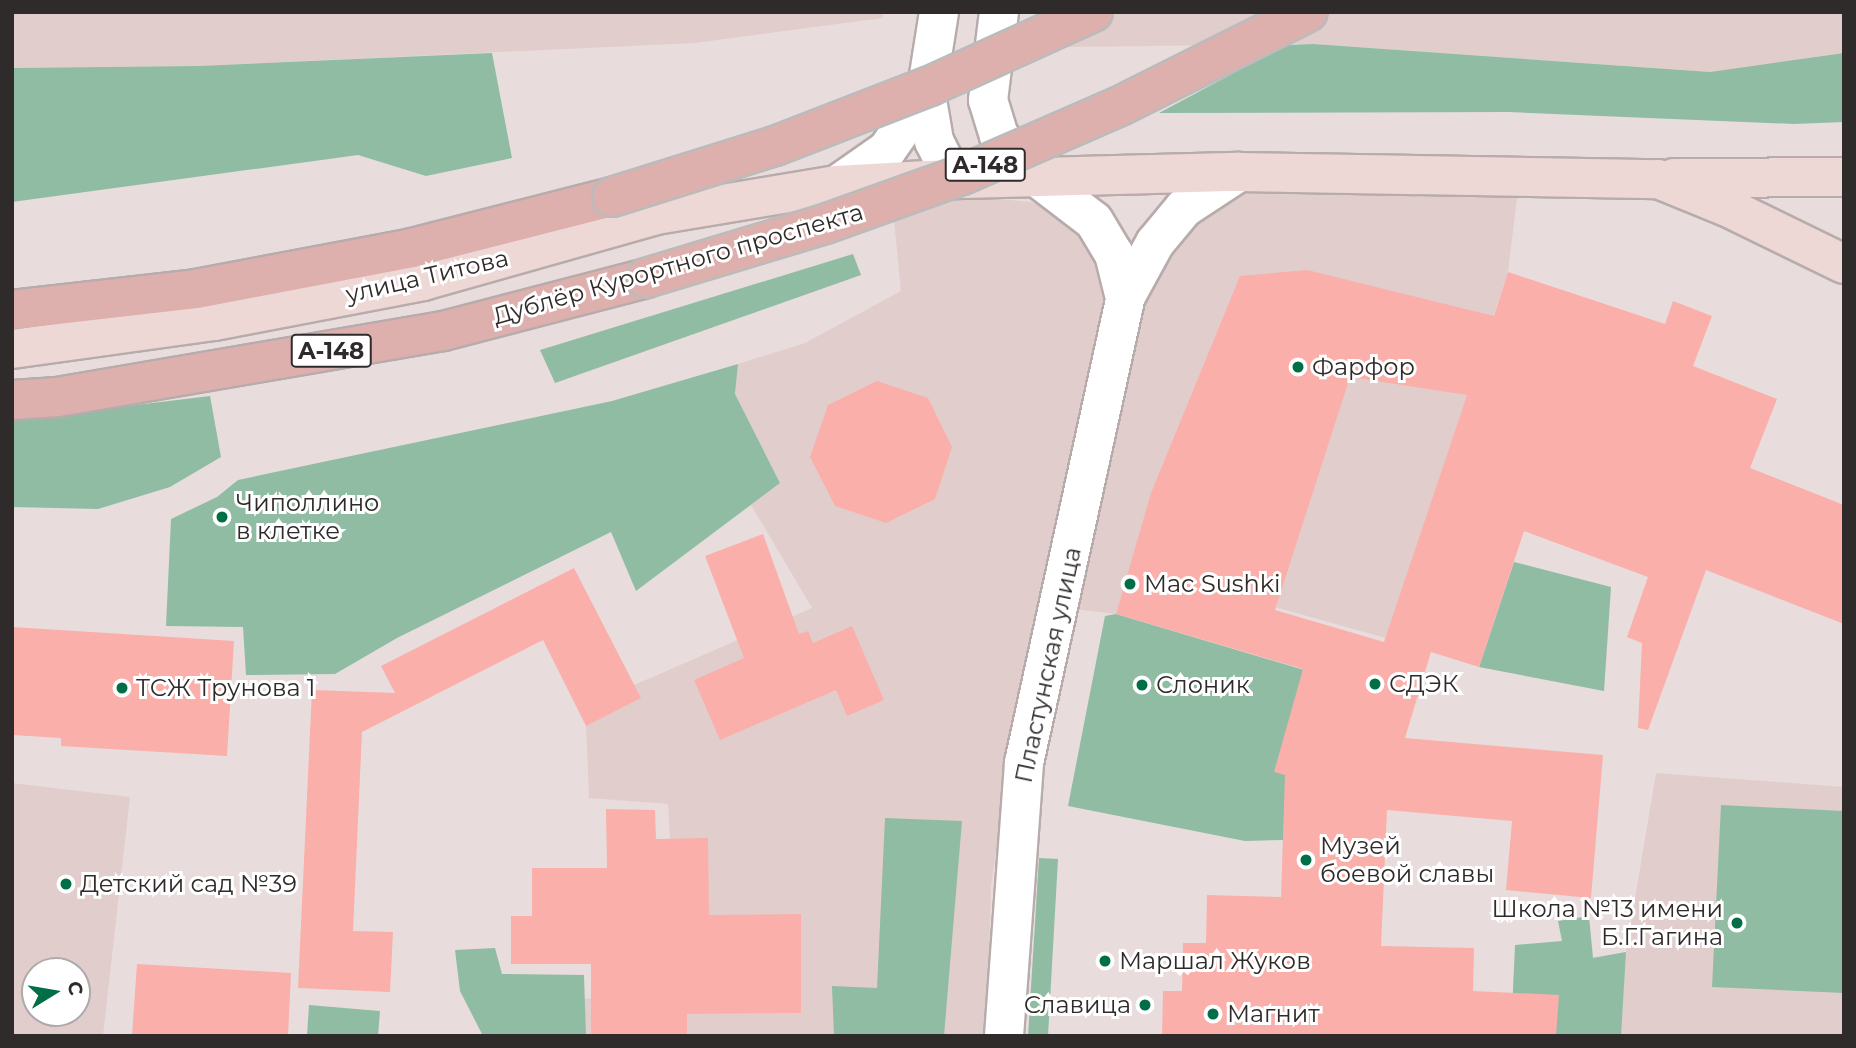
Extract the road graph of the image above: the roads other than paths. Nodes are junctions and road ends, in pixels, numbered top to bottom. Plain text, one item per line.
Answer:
1 (939, 12) edge
2 (999, 12) edge
3 (1093, 12) edge
4 (1308, 12) edge
5 (926, 94) junction
6 (1239, 172) junction
7 (1844, 177) edge
8 (955, 179) junction
9 (1039, 179) junction
10 (1658, 179) junction
11 (838, 185) junction
12 (1844, 264) edge
13 (1125, 298) junction
14 (12, 310) edge
15 (12, 349) edge
16 (12, 400) edge
17 (1004, 1036) edge

1 - 5 street
2 - 9 street
3 - 14 main road, bridge
4 - 16 main road, Дублёр Курортного проспекта / А-148, bridge
5 - 8 street
5 - 11 street
6 - 9 main road, улица Титова
6 - 10 main road, улица Титова
6 - 13 street
7 - 10 main road
8 - 9 main road, улица Титова
8 - 11 main road, улица Титова
9 - 13 street
10 - 12 main road
11 - 15 main road, улица Титова
13 - 17 street, Пластунская улица

